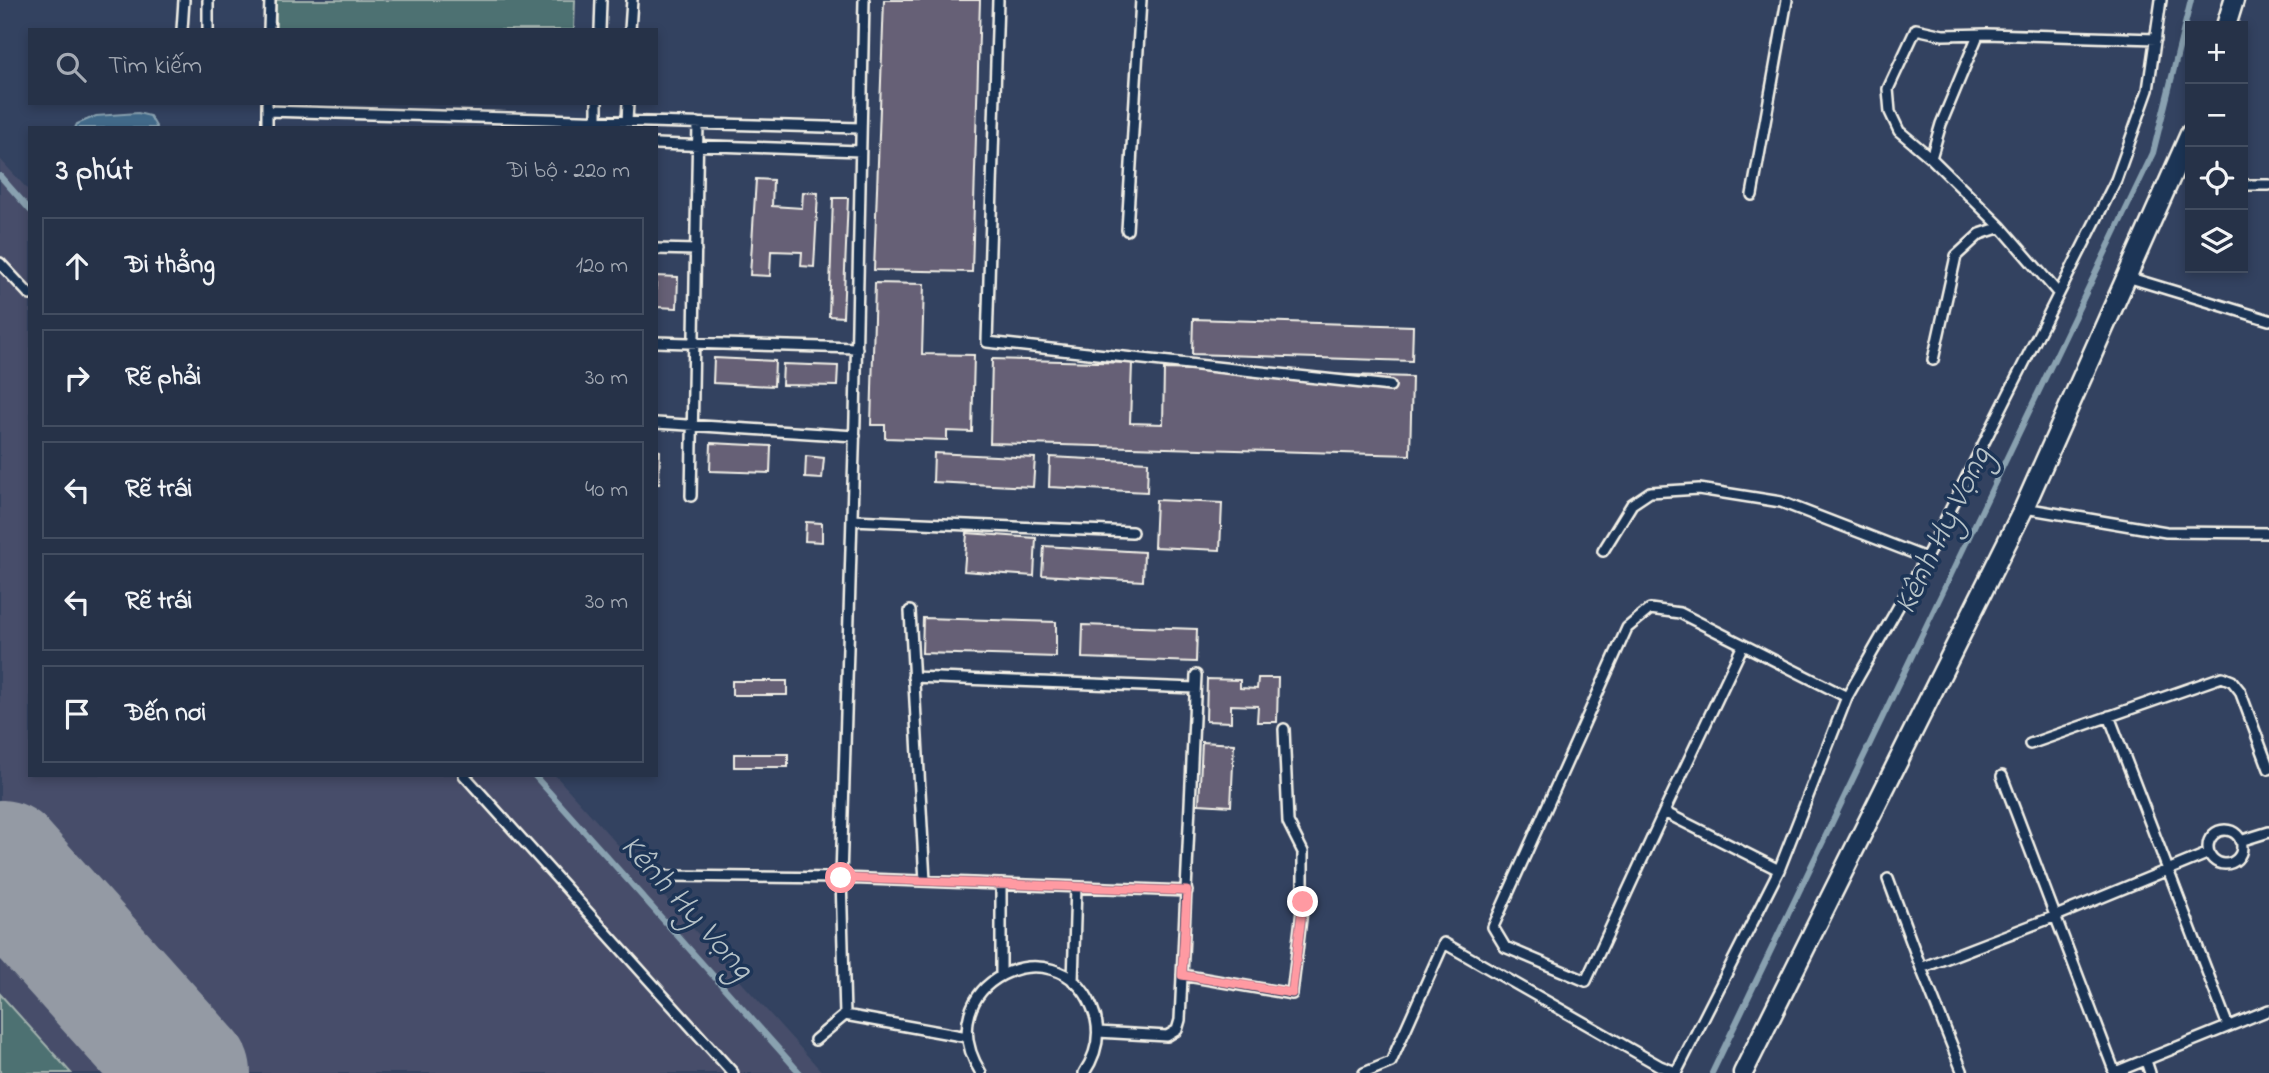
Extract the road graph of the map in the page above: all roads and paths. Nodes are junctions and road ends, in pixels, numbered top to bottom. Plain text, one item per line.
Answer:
1 (184, 0) edge
2 (208, 0) edge
3 (270, 0) edge
4 (601, 0) edge
5 (632, 0) edge
6 (864, 0) edge
7 (998, 0) edge
8 (1141, 0) edge
9 (1787, 0) edge
10 (2161, 0) edge
11 (2234, 0) edge
12 (2228, 21) edge
13 (182, 28) edge
14 (208, 28) edge
15 (269, 28) edge
16 (600, 28) edge
17 (630, 28) edge
18 (1978, 35) junction
19 (2156, 39) junction
20 (597, 105) edge
21 (628, 105) edge
22 (267, 107) edge
23 (597, 120) junction
24 (627, 121) junction
25 (504, 123) edge
26 (698, 123) junction
27 (267, 126) edge
28 (860, 128) junction
29 (658, 144) edge
30 (697, 146) junction
31 (860, 150) junction
32 (1931, 158) junction
33 (2185, 161) edge
34 (2248, 185) edge
35 (2269, 185) edge
36 (1752, 195) dead end
37 (2001, 227) junction
38 (1127, 230) dead end
39 (658, 249) edge
40 (696, 250) junction
41 (0, 263) edge
42 (2126, 277) junction
43 (28, 293) edge
44 (2058, 293) junction
45 (2269, 320) edge
46 (658, 342) edge
47 (694, 343) junction
48 (857, 348) junction
49 (1933, 360) dead end
50 (1390, 386) dead end
51 (658, 423) edge
52 (692, 426) junction
53 (855, 436) junction
54 (691, 496) dead end
55 (2024, 508) junction
56 (852, 520) junction
57 (1132, 532) dead end
58 (2269, 533) edge
59 (1603, 551) dead end
60 (1926, 558) junction
61 (910, 611) dead end
62 (1743, 645) junction
63 (1196, 675) dead end
64 (913, 677) junction
65 (1195, 688) junction
66 (1847, 698) junction
67 (2109, 716) junction
68 (1284, 729) dead end
69 (2030, 744) dead end
70 (2269, 769) edge
71 (2002, 776) dead end
72 (466, 777) edge
73 (1664, 812) junction
74 (2269, 832) edge
75 (2240, 841) junction
76 (2209, 853) junction
77 (1779, 870) junction
78 (2170, 870) junction
79 (667, 876) dead end
80 (841, 878) junction
81 (1888, 879) dead end
82 (925, 881) junction
83 (1001, 884) junction
84 (1076, 887) junction
85 (1187, 891) junction
86 (2056, 916) junction
87 (1921, 968) junction
88 (1002, 975) junction
89 (1182, 975) junction
90 (1073, 981) junction
91 (2269, 1010) edge
92 (845, 1016) junction
93 (2228, 1026) junction
94 (1097, 1032) junction
95 (967, 1037) junction
96 (815, 1040) dead end
97 (2146, 1061) junction
98 (1676, 1072) edge
99 (733, 1073) edge
100 (981, 1073) edge
101 (1084, 1073) edge
102 (1364, 1073) edge
103 (1743, 1073) edge
104 (1963, 1073) edge
105 (2114, 1073) edge
106 (2150, 1073) edge

1 - 13 lane
2 - 14 lane
3 - 15 lane
4 - 16 lane
5 - 17 lane
6 - 28 lane
7 - 50 lane
8 - 38 lane
9 - 36 lane
10 - 19 lane
11 - 12 street
18 - 19 lane
18 - 32 lane
18 - 32 lane
19 - 44 lane
20 - 23 lane
21 - 24 lane
22 - 25 lane
22 - 27 lane
23 - 24 lane
23 - 25 lane
24 - 26 lane
26 - 28 lane
26 - 30 lane
28 - 31 lane
29 - 30 lane
30 - 31 lane
30 - 40 lane
31 - 48 lane
32 - 37 lane
33 - 42 street
34 - 35 lane
37 - 44 lane
37 - 49 lane
39 - 40 lane
40 - 47 lane
41 - 43 lane
42 - 45 lane
42 - 55 street
44 - 60 lane
46 - 47 lane
47 - 48 lane
47 - 52 lane
48 - 53 lane
51 - 52 lane
52 - 53 lane
52 - 54 lane
53 - 56 lane
55 - 58 lane
55 - 103 street
56 - 57 lane
56 - 80 lane
59 - 60 lane
60 - 66 lane
61 - 64 lane
62 - 66 lane
62 - 73 lane
62 - 73 lane
63 - 65 lane
64 - 65 lane
64 - 82 lane
65 - 85 lane
66 - 77 lane
67 - 69 lane
67 - 70 lane
67 - 78 lane
68 - 89 lane
71 - 86 lane
72 - 99 lane
73 - 77 lane
74 - 75 lane
75 - 76 lane
75 - 76 lane
76 - 78 lane
77 - 98 lane
78 - 86 lane
78 - 93 lane
79 - 80 lane
80 - 82 lane
80 - 92 lane
81 - 87 lane
82 - 83 lane
83 - 84 lane
83 - 88 lane
84 - 85 lane
84 - 90 lane
85 - 89 lane
86 - 87 lane
86 - 105 lane
87 - 104 lane
88 - 90 lane
88 - 95 lane
89 - 94 lane
90 - 94 lane
91 - 93 lane
92 - 95 lane
92 - 96 lane
93 - 97 lane
94 - 101 lane
95 - 100 lane
97 - 105 lane
97 - 106 lane
98 - 102 lane

